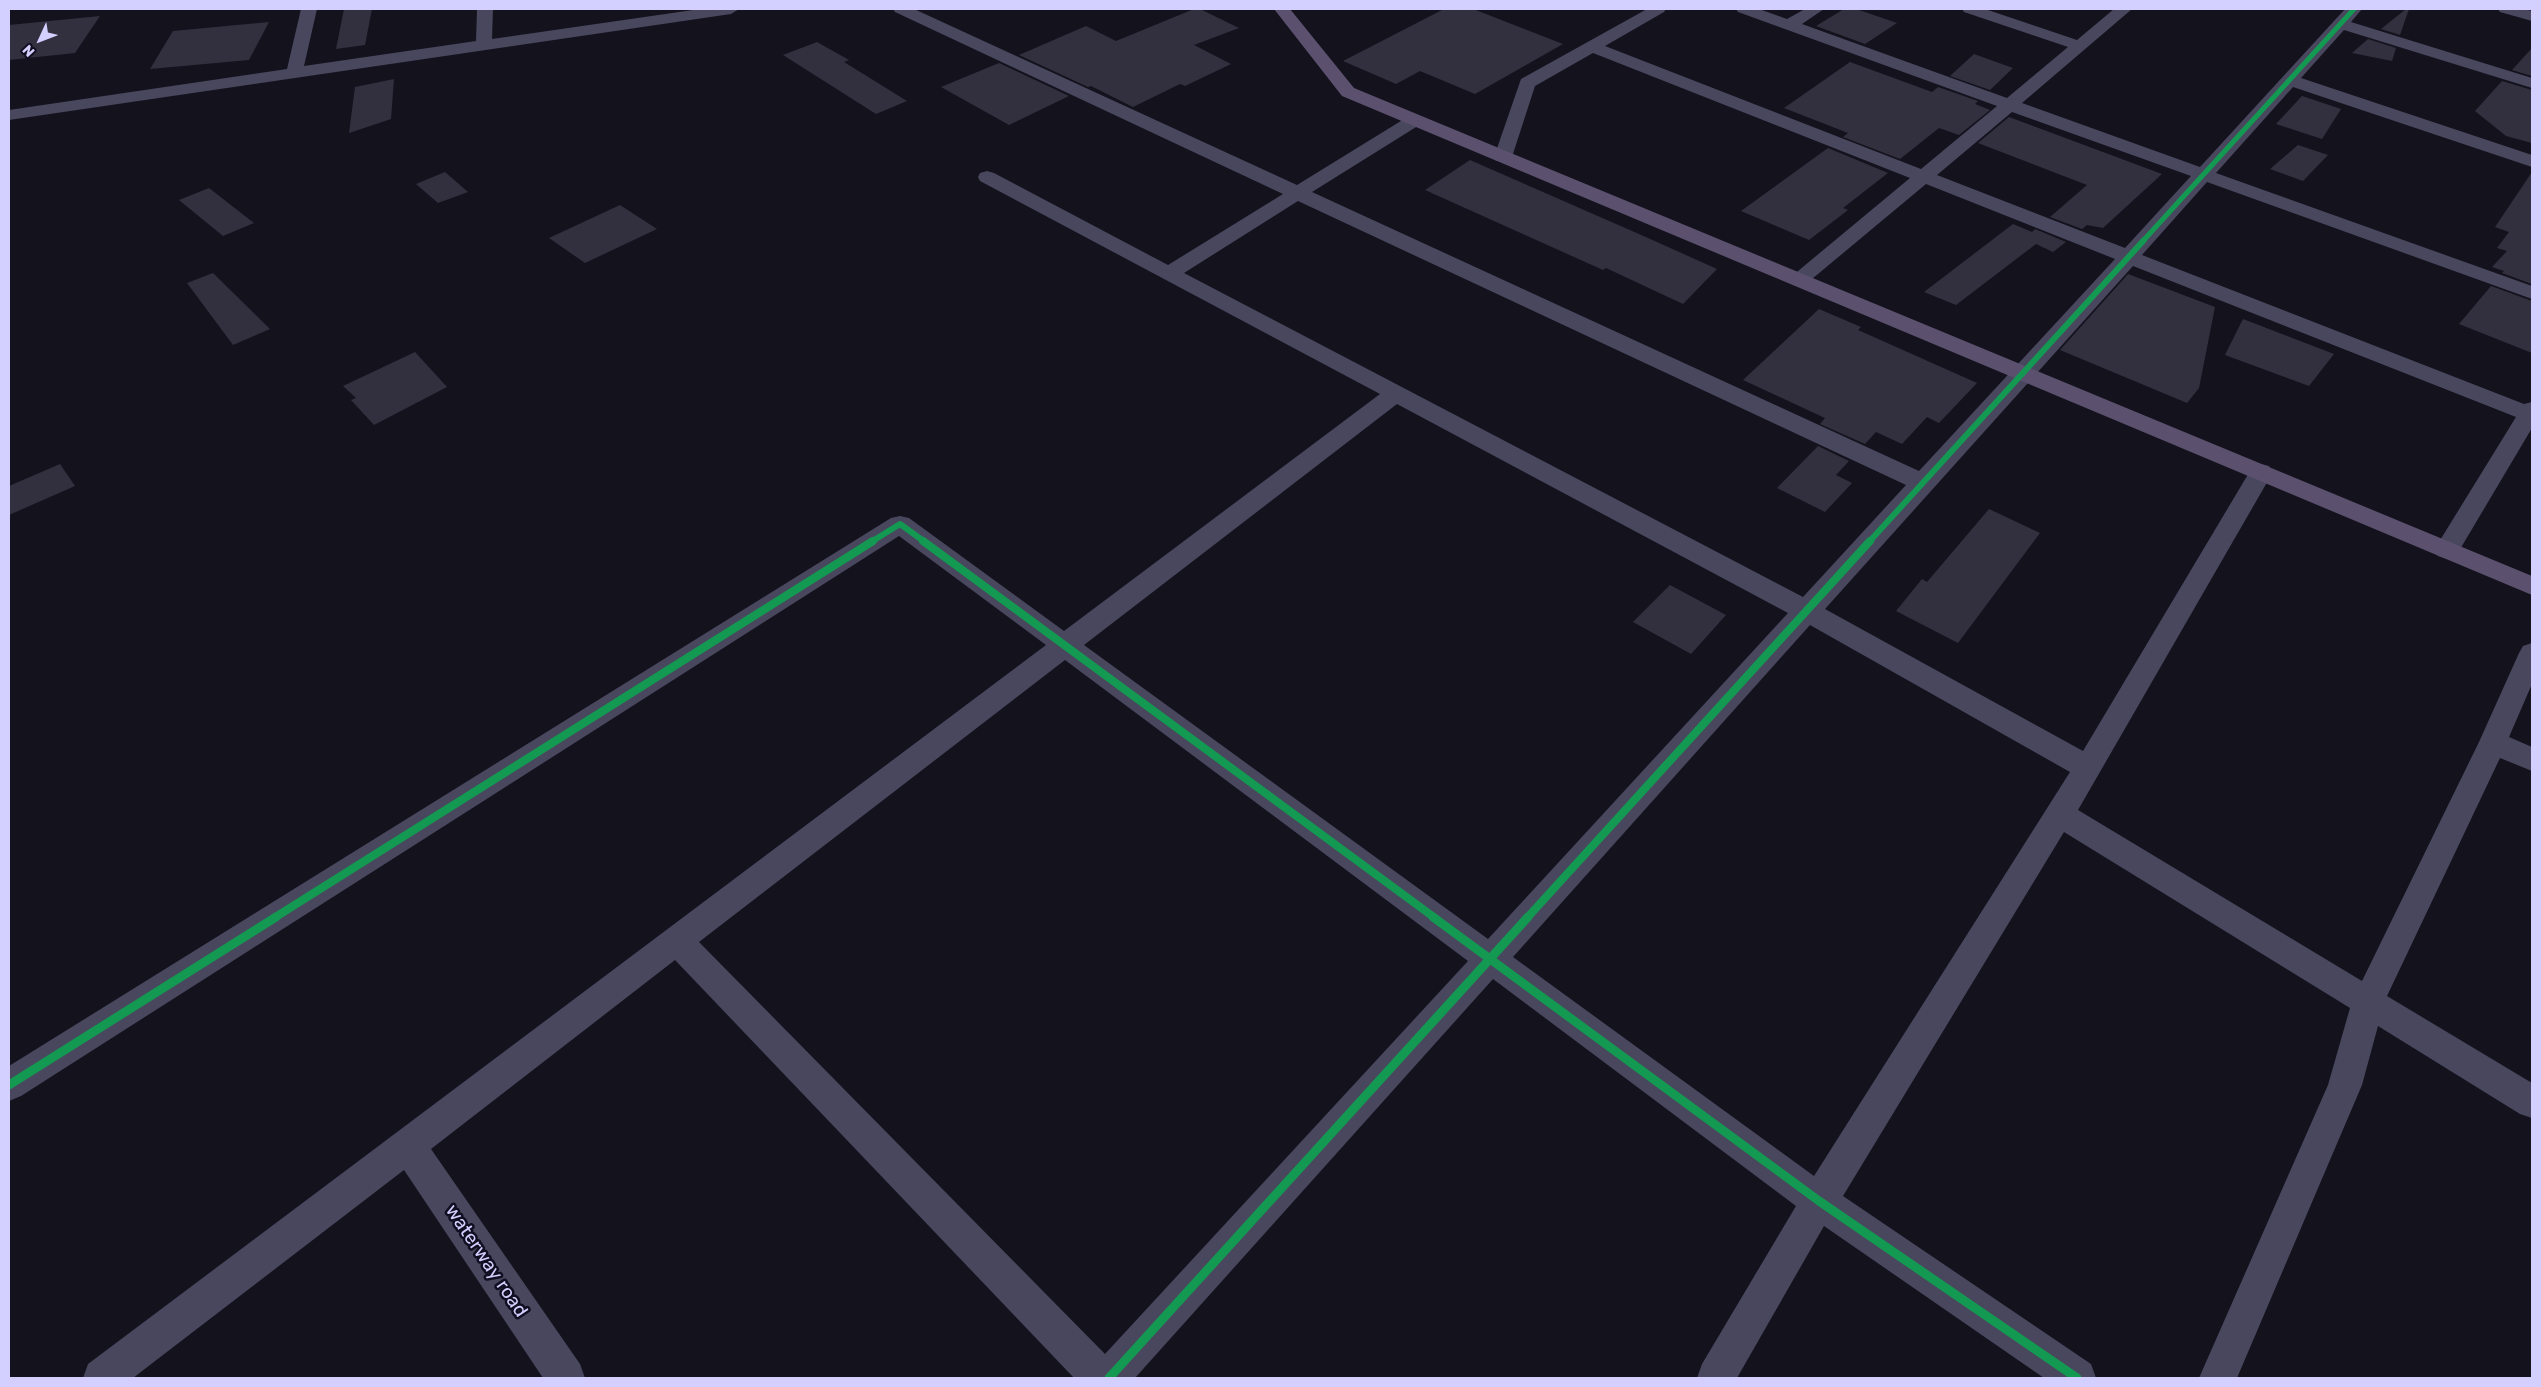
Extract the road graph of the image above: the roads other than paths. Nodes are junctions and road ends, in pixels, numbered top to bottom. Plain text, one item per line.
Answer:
1 (309, 9) edge
2 (485, 9) edge
3 (731, 9) edge
4 (900, 9) edge
5 (1282, 9) edge
6 (1658, 9) edge
7 (1744, 9) edge
8 (1816, 9) edge
9 (1970, 9) edge
10 (2124, 9) edge
11 (2506, 9) edge
12 (2347, 16) edge
13 (2532, 16) edge
14 (1789, 25) junction
15 (484, 45) junction
16 (1591, 46) junction
17 (2080, 46) junction
18 (294, 74) junction
19 (2290, 80) junction
20 (2532, 83) edge
21 (2009, 105) junction
22 (9, 115) edge
23 (1415, 120) junction
24 (1503, 156) junction
25 (2532, 161) edge
26 (2203, 175) junction
27 (1924, 176) junction
28 (987, 177) dead end
29 (1298, 193) junction
30 (2129, 257) junction
31 (1170, 273) junction
32 (1799, 280) junction
33 (2532, 294) edge
34 (2024, 373) junction
35 (1396, 393) junction
36 (2531, 412) edge
37 (2261, 472) junction
38 (1923, 483) junction
39 (2447, 550) junction
40 (2532, 586) edge
41 (1807, 611) junction
42 (1064, 646) junction
43 (2532, 653) edge
44 (2494, 742) junction
45 (2532, 760) edge
46 (2088, 768) junction
47 (2060, 814) junction
48 (677, 940) junction
49 (1490, 959) junction
50 (2368, 1002) junction
51 (9, 1085) edge
52 (2532, 1102) edge
53 (407, 1144) junction
54 (1818, 1201) junction
55 (102, 1378) edge
56 (566, 1378) edge
57 (1101, 1378) edge
58 (1110, 1378) edge
59 (1716, 1378) edge
60 (2077, 1378) edge
61 (2218, 1378) edge

1 - 18 street
2 - 15 street
3 - 15 street
4 - 29 street
5 - 23 main road
6 - 16 street
7 - 14 street
8 - 14 street
9 - 17 street
10 - 17 street
11 - 13 street
12 - 19 street
12 - 20 street
14 - 21 street
15 - 18 street
16 - 24 street
16 - 27 street
17 - 21 street
18 - 22 street
19 - 25 street
19 - 26 street
21 - 26 street
21 - 27 street
23 - 24 main road
23 - 29 street
24 - 32 main road
26 - 30 street
26 - 33 street
27 - 30 street
27 - 32 street
28 - 31 street
29 - 31 street
29 - 38 street
30 - 34 street
30 - 36 street
31 - 35 street
32 - 34 main road
34 - 37 main road
34 - 38 street
35 - 41 street
35 - 42 street
36 - 39 street
37 - 39 main road
37 - 46 street
38 - 41 street
39 - 40 main road
41 - 46 street
41 - 49 street
42 - 48 street
42 - 49 street
42 - 51 street
43 - 44 street
44 - 45 street
44 - 50 street
46 - 47 street
47 - 50 street
47 - 54 street
48 - 53 street
48 - 57 street
49 - 54 street
49 - 58 street
50 - 52 street
50 - 61 street
53 - 55 street
53 - 56 street, waterway road
54 - 59 street
54 - 60 street

